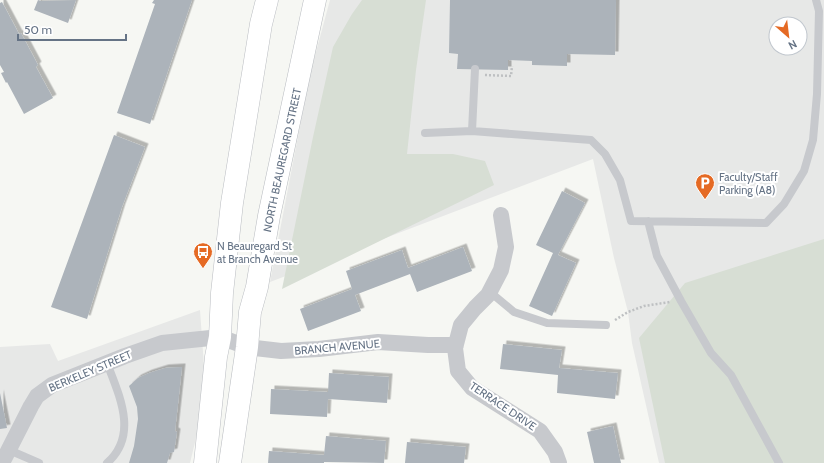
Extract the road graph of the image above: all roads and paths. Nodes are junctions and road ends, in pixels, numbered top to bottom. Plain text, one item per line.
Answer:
1 (267, 0) edge
2 (315, 0) edge
3 (816, 0) edge
4 (512, 66) dead end
5 (474, 72) joint
6 (472, 132) junction
7 (425, 133) dead end
8 (501, 215) dead end
9 (648, 221) junction
10 (490, 292) junction
11 (681, 301) junction
12 (606, 325) joint
13 (220, 338) junction
14 (456, 345) junction
15 (248, 347) junction
16 (107, 363) junction
17 (6, 457) edge
18 (39, 463) edge
19 (106, 463) edge
20 (205, 463) edge
21 (230, 463) edge
22 (559, 463) edge
23 (779, 463) edge

1 - 13 main road
2 - 15 main road, NORTH BEAUREGARD STREET
3 - 9 lane
4 - 5 path
5 - 6 lane
6 - 7 lane
6 - 9 lane
8 - 10 street
9 - 11 lane
10 - 12 lane
10 - 14 street, TERRACE DRIVE
11 - 12 path
11 - 23 lane
13 - 15 street, BRANCH AVENUE
13 - 16 street, BERKELEY STREET
13 - 20 main road
14 - 15 street, BRANCH AVENUE
14 - 22 street, TERRACE DRIVE
15 - 21 main road, NORTH BEAUREGARD STREET
16 - 17 street, BERKELEY STREET
16 - 19 lane
17 - 18 lane

